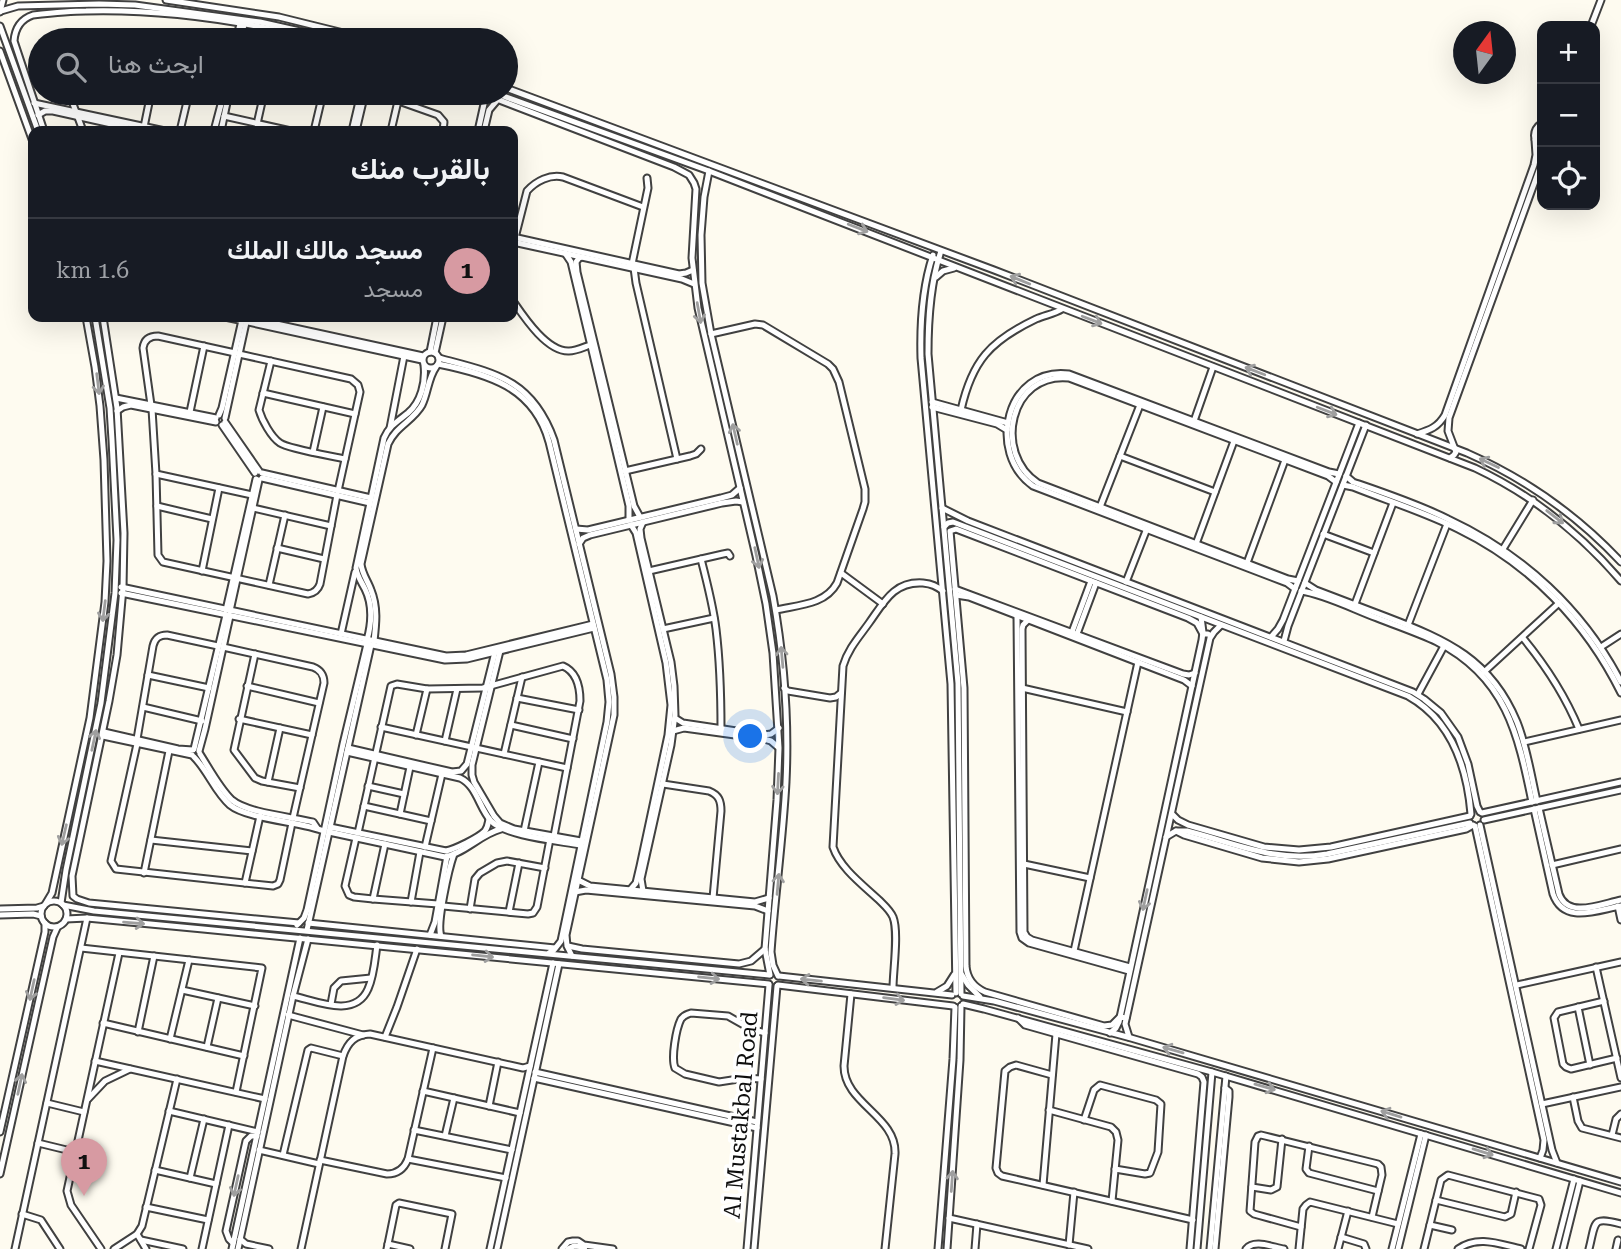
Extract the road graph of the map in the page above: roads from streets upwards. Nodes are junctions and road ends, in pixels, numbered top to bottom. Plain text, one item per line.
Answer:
1 (3, 0) edge
2 (166, 0) edge
3 (1601, 0) edge
4 (20, 3) edge
5 (0, 12) edge
6 (263, 14) junction
7 (292, 20) junction
8 (1593, 21) edge
9 (268, 23) junction
10 (242, 24) junction
11 (0, 26) edge
12 (241, 28) edge
13 (262, 28) edge
14 (290, 28) edge
15 (293, 28) edge
16 (324, 28) edge
17 (1, 33) edge
18 (0, 51) edge
19 (28, 84) edge
20 (518, 93) edge
21 (518, 102) edge
22 (518, 104) edge
23 (28, 105) edge
24 (28, 105) edge
25 (35, 105) edge
26 (42, 105) edge
27 (74, 105) edge
28 (149, 105) edge
29 (186, 105) edge
30 (222, 105) edge
31 (224, 105) edge
32 (261, 105) edge
33 (320, 105) edge
34 (360, 105) edge
35 (397, 105) edge
36 (409, 105) edge
37 (484, 105) edge
38 (493, 105) edge
39 (560, 109) junction
40 (77, 114) junction
41 (38, 115) junction
42 (224, 116) junction
43 (563, 117) junction
44 (589, 119) junction
45 (257, 124) junction
46 (36, 126) edge
47 (42, 126) edge
48 (81, 126) edge
49 (130, 126) edge
50 (145, 126) edge
51 (181, 126) edge
52 (216, 126) edge
53 (222, 126) edge
54 (267, 126) edge
55 (315, 126) edge
56 (355, 126) edge
57 (392, 126) edge
58 (444, 126) edge
59 (482, 126) edge
60 (483, 126) edge
61 (592, 127) junction
62 (28, 128) edge
63 (1537, 129) edge
64 (1535, 140) junction
65 (1540, 147) edge
66 (709, 171) junction
67 (1537, 171) edge
68 (1534, 176) junction
69 (647, 178) dead end
70 (696, 197) junction
71 (704, 197) junction
72 (643, 207) junction
73 (819, 210) junction
74 (838, 212) junction
75 (833, 219) junction
76 (518, 225) edge
77 (518, 241) edge
78 (518, 241) edge
79 (938, 249) junction
80 (565, 253) junction
81 (582, 257) junction
82 (935, 258) junction
83 (633, 266) junction
84 (959, 268) junction
85 (693, 270) junction
86 (994, 270) junction
87 (575, 272) junction
88 (670, 274) junction
89 (934, 280) junction
90 (989, 280) junction
91 (694, 284) junction
92 (1051, 304) junction
93 (518, 308) edge
94 (1062, 309) junction
95 (1041, 317) junction
96 (87, 322) edge
97 (96, 322) edge
98 (104, 322) edge
99 (244, 322) edge
100 (262, 322) edge
101 (262, 322) edge
102 (436, 322) edge
103 (441, 322) edge
104 (711, 334) junction
105 (590, 345) junction
106 (204, 346) junction
107 (432, 352) junction
108 (237, 353) junction
109 (404, 356) junction
110 (717, 358) junction
111 (709, 359) junction
112 (423, 360) junction
113 (271, 361) junction
114 (438, 363) junction
115 (1213, 367) junction
116 (1286, 383) junction
117 (1034, 384) junction
118 (114, 388) junction
119 (1301, 388) junction
120 (107, 389) junction
121 (263, 393) junction
122 (1282, 393) junction
123 (116, 398) junction
124 (1297, 399) junction
125 (932, 405) junction
126 (1140, 405) junction
127 (151, 407) junction
128 (323, 407) junction
129 (961, 410) junction
130 (117, 411) junction
131 (190, 412) junction
132 (355, 414) junction
133 (220, 420) junction
134 (995, 421) junction
135 (1194, 421) junction
136 (1007, 422) junction
137 (1362, 424) junction
138 (390, 428) junction
139 (1007, 430) junction
140 (1417, 434) junction
141 (1234, 441) junction
142 (701, 449) dead end
143 (1455, 449) junction
144 (313, 452) junction
145 (1273, 453) junction
146 (1467, 453) junction
147 (1120, 456) junction
148 (1450, 458) junction
149 (345, 459) junction
150 (677, 459) junction
151 (1285, 460) junction
152 (556, 463) junction
153 (1464, 464) junction
154 (625, 471) junction
155 (156, 474) junction
156 (1343, 475) junction
157 (259, 476) junction
158 (378, 477) junction
159 (1339, 484) junction
160 (219, 488) junction
161 (740, 488) junction
162 (1215, 492) junction
163 (1372, 492) junction
164 (337, 493) junction
165 (1059, 494) junction
166 (252, 495) junction
167 (371, 500) junction
168 (1533, 500) junction
169 (722, 501) junction
170 (743, 502) junction
171 (1393, 503) junction
172 (631, 504) junction
173 (157, 506) junction
174 (1100, 507) junction
175 (253, 508) junction
176 (942, 508) junction
177 (285, 515) junction
178 (212, 519) junction
179 (642, 520) junction
180 (630, 523) junction
181 (967, 524) junction
182 (1447, 524) junction
183 (331, 526) junction
184 (1458, 526) junction
185 (758, 527) junction
186 (944, 527) junction
187 (750, 528) junction
188 (1144, 528) junction
189 (576, 530) junction
190 (589, 533) junction
191 (1324, 534) junction
192 (639, 538) junction
193 (364, 542) junction
194 (579, 544) junction
195 (1193, 545) junction
196 (277, 548) junction
197 (1503, 549) junction
198 (1312, 553) junction
199 (1374, 553) junction
200 (730, 555) dead end
201 (324, 559) junction
202 (701, 559) junction
203 (1621, 562) edge
204 (1247, 563) junction
205 (356, 568) junction
206 (202, 571) junction
207 (649, 571) junction
208 (1073, 572) junction
209 (841, 573) junction
210 (941, 576) junction
211 (235, 578) junction
212 (1621, 581) edge
213 (1093, 582) junction
214 (1301, 582) junction
215 (1541, 582) junction
216 (115, 584) junction
217 (932, 584) junction
218 (269, 585) junction
219 (1125, 585) junction
220 (122, 590) junction
221 (1298, 590) junction
222 (943, 591) junction
223 (956, 592) junction
224 (115, 593) junction
225 (1327, 596) junction
226 (1559, 603) junction
227 (883, 604) junction
228 (1355, 604) junction
229 (1170, 609) junction
230 (776, 610) junction
231 (228, 613) junction
232 (1017, 616) junction
233 (714, 618) junction
234 (1201, 618) junction
235 (949, 620) junction
236 (1028, 620) junction
237 (1286, 621) junction
238 (1221, 625) junction
239 (1408, 625) junction
240 (593, 626) junction
241 (663, 629) junction
242 (1245, 630) junction
243 (1417, 631) junction
244 (1019, 632) junction
245 (1074, 633) junction
246 (341, 634) junction
247 (1203, 634) junction
248 (1621, 634) edge
249 (1211, 636) junction
250 (1271, 636) junction
251 (1522, 638) junction
252 (663, 640) junction
253 (1284, 641) junction
254 (370, 643) junction
255 (1444, 646) junction
256 (221, 647) junction
257 (1601, 648) junction
258 (497, 652) junction
259 (254, 654) junction
260 (1138, 662) junction
261 (1331, 663) junction
262 (1472, 664) junction
263 (1166, 670) junction
264 (1485, 672) junction
265 (1195, 673) junction
266 (148, 675) junction
267 (608, 675) junction
268 (522, 677) junction
269 (776, 681) junction
270 (1621, 682) edge
271 (247, 686) junction
272 (489, 686) junction
273 (1192, 686) junction
274 (209, 688) junction
275 (1022, 688) junction
276 (427, 689) junction
277 (457, 689) junction
278 (786, 690) junction
279 (841, 693) junction
280 (1418, 694) junction
281 (1621, 694) edge
282 (777, 695) junction
283 (517, 698) junction
284 (319, 703) junction
285 (143, 707) junction
286 (579, 710) junction
287 (1127, 712) junction
288 (239, 719) junction
289 (675, 719) junction
290 (1621, 720) edge
291 (202, 721) junction
292 (510, 725) junction
293 (689, 726) junction
294 (381, 727) junction
295 (280, 728) junction
296 (779, 728) junction
297 (721, 729) junction
298 (1580, 729) junction
299 (673, 731) junction
300 (103, 734) junction
301 (416, 735) junction
302 (312, 736) junction
303 (761, 737) junction
304 (573, 739) junction
305 (137, 741) junction
306 (445, 741) junction
307 (1524, 742) junction
308 (474, 748) junction
309 (779, 748) junction
310 (347, 750) junction
311 (169, 751) junction
312 (195, 753) junction
313 (504, 754) junction
314 (375, 756) junction
315 (539, 762) junction
316 (410, 767) junction
317 (567, 768) junction
318 (1021, 770) junction
319 (442, 774) junction
320 (268, 782) junction
321 (1621, 782) edge
322 (663, 785) junction
323 (337, 786) junction
324 (368, 786) junction
325 (300, 788) junction
326 (1592, 789) junction
327 (1470, 790) junction
328 (1621, 790) edge
329 (404, 794) junction
330 (1594, 796) junction
331 (593, 800) junction
332 (1535, 801) junction
333 (364, 806) junction
334 (1536, 809) junction
335 (1498, 810) junction
336 (1172, 813) junction
337 (1481, 813) junction
338 (400, 814) junction
339 (260, 816) junction
340 (1500, 817) junction
341 (489, 819) junction
342 (292, 820) junction
343 (431, 821) junction
344 (1475, 821) junction
345 (327, 828) junction
346 (1187, 828) junction
347 (501, 829) junction
348 (524, 831) junction
349 (1176, 831) junction
350 (357, 835) junction
351 (1166, 837) junction
352 (552, 838) junction
353 (151, 840) junction
354 (581, 843) junction
355 (385, 844) junction
356 (1621, 849) edge
357 (423, 850) junction
358 (252, 851) junction
359 (455, 853) junction
360 (447, 856) junction
361 (519, 863) junction
362 (1024, 864) junction
363 (1552, 864) junction
364 (56, 868) junction
365 (545, 868) junction
366 (66, 870) junction
367 (144, 873) junction
368 (1151, 873) junction
369 (1158, 874) junction
370 (1552, 877) junction
371 (1090, 878) junction
372 (639, 879) junction
373 (578, 880) junction
374 (446, 881) junction
375 (245, 883) junction
376 (590, 888) junction
377 (630, 890) junction
378 (643, 891) junction
379 (575, 892) junction
380 (73, 896) junction
381 (713, 898) junction
382 (769, 898) junction
383 (373, 899) junction
384 (411, 902) junction
385 (62, 904) junction
386 (755, 904) junction
387 (1620, 904) edge
388 (45, 905) junction
389 (440, 905) junction
390 (0, 909) edge
391 (470, 909) junction
392 (16, 911) junction
393 (768, 911) junction
394 (509, 912) junction
395 (0, 915) edge
396 (41, 916) junction
397 (88, 918) junction
398 (66, 919) junction
399 (307, 920) junction
400 (1621, 920) edge
401 (45, 923) junction
402 (299, 923) junction
403 (57, 928) junction
404 (436, 928) junction
405 (289, 929) junction
406 (307, 930) junction
407 (430, 935) junction
408 (441, 936) junction
409 (300, 938) junction
410 (308, 939) junction
411 (412, 941) junction
412 (377, 945) junction
413 (558, 946) junction
414 (567, 946) junction
415 (81, 948) junction
416 (414, 949) junction
417 (765, 949) junction
418 (1074, 951) junction
419 (119, 953) junction
420 (549, 954) junction
421 (155, 956) junction
422 (572, 956) junction
423 (299, 958) junction
424 (189, 960) junction
425 (1508, 960) junction
426 (1621, 962) edge
427 (556, 963) junction
428 (1596, 967) junction
429 (1129, 969) junction
430 (958, 970) junction
431 (770, 975) junction
432 (778, 976) junction
433 (371, 978) junction
434 (769, 984) junction
435 (777, 985) junction
436 (1517, 985) junction
437 (893, 988) junction
438 (182, 990) junction
439 (933, 992) junction
440 (851, 994) junction
441 (958, 994) junction
442 (293, 996) junction
443 (219, 998) junction
444 (983, 999) junction
445 (994, 1001) junction
446 (1604, 1001) junction
447 (331, 1004) junction
448 (255, 1006) junction
449 (958, 1006) junction
450 (767, 1007) junction
451 (1578, 1007) junction
452 (775, 1008) junction
453 (984, 1009) junction
454 (288, 1016) junction
455 (1123, 1017) junction
456 (1018, 1018) junction
457 (103, 1023) junction
458 (138, 1032) junction
459 (765, 1032) junction
460 (1110, 1033) junction
461 (1056, 1034) junction
462 (363, 1035) junction
463 (1620, 1036) edge
464 (385, 1037) junction
465 (1129, 1037) junction
466 (1612, 1038) junction
467 (170, 1039) junction
468 (538, 1044) junction
469 (207, 1047) junction
470 (433, 1048) junction
471 (244, 1056) junction
472 (343, 1056) junction
473 (1617, 1058) junction
474 (953, 1059) junction
475 (960, 1060) junction
476 (94, 1061) junction
477 (498, 1062) junction
478 (1590, 1065) junction
479 (530, 1066) junction
480 (523, 1068) junction
481 (130, 1069) junction
482 (1212, 1072) junction
483 (532, 1075) junction
484 (1052, 1075) junction
485 (1226, 1076) junction
486 (1621, 1078) edge
487 (177, 1079) junction
488 (761, 1079) junction
489 (1208, 1083) junction
490 (1290, 1084) junction
491 (1621, 1087) edge
492 (1225, 1088) junction
493 (1305, 1088) junction
494 (423, 1091) junction
495 (236, 1092) junction
496 (1288, 1094) junction
497 (1573, 1097) junction
498 (265, 1098) junction
499 (454, 1098) junction
500 (1302, 1098) junction
501 (86, 1101) junction
502 (47, 1103) junction
503 (1542, 1104) junction
504 (489, 1106) junction
505 (1049, 1110) junction
506 (169, 1111) junction
507 (84, 1112) junction
508 (520, 1113) junction
509 (1621, 1114) edge
510 (1542, 1117) junction
511 (204, 1119) junction
512 (1084, 1119) junction
513 (229, 1125) junction
514 (757, 1125) junction
515 (414, 1130) junction
516 (0, 1132) edge
517 (258, 1134) junction
518 (1424, 1134) junction
519 (1612, 1135) junction
520 (445, 1136) junction
521 (1621, 1138) edge
522 (1282, 1139) junction
523 (38, 1143) junction
524 (1309, 1146) junction
525 (259, 1150) junction
526 (512, 1150) junction
527 (75, 1152) junction
528 (283, 1155) junction
529 (1540, 1158) junction
530 (408, 1159) junction
531 (320, 1162) junction
532 (254, 1163) junction
533 (1557, 1163) junction
534 (1115, 1169) junction
535 (155, 1170) junction
536 (0, 1174) edge
537 (190, 1178) junction
538 (506, 1178) junction
539 (1577, 1180) junction
540 (1621, 1182) edge
541 (216, 1184) junction
542 (1043, 1185) junction
543 (1252, 1188) junction
544 (1378, 1191) junction
545 (1074, 1192) junction
546 (1516, 1192) junction
547 (1621, 1194) edge
548 (504, 1200) junction
549 (1436, 1200) junction
550 (1112, 1201) junction
551 (146, 1207) junction
552 (1348, 1211) junction
553 (22, 1214) junction
554 (1372, 1217) junction
555 (949, 1218) junction
556 (208, 1220) junction
557 (1193, 1220) junction
558 (977, 1224) junction
559 (1398, 1224) junction
560 (1621, 1224) edge
561 (1430, 1225) junction
562 (1301, 1227) junction
563 (1452, 1230) dead end
564 (137, 1234) junction
565 (1341, 1237) junction
566 (240, 1239) junction
567 (141, 1240) junction
568 (1618, 1240) dead end
569 (1069, 1245) junction
570 (233, 1246) edge
571 (387, 1247) edge
572 (1503, 1247) edge
573 (1273, 1248) edge
574 (15, 1249) edge
575 (60, 1249) edge
576 (101, 1249) edge
577 (114, 1249) edge
578 (146, 1249) edge
579 (183, 1249) edge
580 (202, 1249) edge
581 (238, 1249) edge
582 (269, 1249) edge
583 (301, 1249) edge
584 (410, 1249) edge
585 (445, 1249) edge
586 (490, 1249) edge
587 (497, 1249) edge
588 (562, 1249) edge
589 (568, 1249) edge
590 (596, 1249) edge
591 (613, 1249) edge
592 (747, 1249) edge
593 (754, 1249) edge
594 (885, 1249) edge
595 (938, 1249) edge
596 (947, 1249) edge
597 (975, 1249) edge
598 (1088, 1249) edge
599 (1190, 1249) edge
600 (1197, 1249) edge
601 (1210, 1249) edge
602 (1215, 1249) edge
603 (1246, 1249) edge
604 (1284, 1249) edge
605 (1299, 1249) edge
606 (1338, 1249) edge
607 (1366, 1249) edge
608 (1392, 1249) edge
609 (1398, 1249) edge
610 (1424, 1249) edge
611 (1458, 1249) edge
612 (1521, 1249) edge
613 (1530, 1249) edge
614 (1556, 1249) edge
615 (1563, 1249) edge
616 (1589, 1249) edge
617 (1616, 1249) edge

1 - 5 street
2 - 6 street
3 - 8 street
4 - 5 street
4 - 9 street
6 - 7 street
6 - 9 street
7 - 15 street
7 - 16 street
9 - 14 street
10 - 12 street
10 - 13 street
10 - 19 street
11 - 17 street
17 - 24 street
18 - 62 street
20 - 39 street
21 - 43 street
22 - 70 street
23 - 46 street
25 - 41 street
26 - 40 street
27 - 40 street
28 - 50 street
29 - 51 street
30 - 52 street
31 - 42 street
32 - 45 street
33 - 55 street
34 - 56 street
35 - 57 street
36 - 58 street
37 - 59 street
38 - 60 street
39 - 43 street
39 - 44 street
40 - 41 street
40 - 48 street
40 - 49 street
41 - 47 street
42 - 45 street
42 - 53 street
43 - 61 street
44 - 61 street
44 - 73 street
45 - 54 street
61 - 66 street
63 - 64 street
64 - 65 street
64 - 68 street
66 - 71 street
66 - 73 street
67 - 68 street
68 - 140 street
68 - 143 street
69 - 72 street
70 - 71 street
70 - 85 street
71 - 104 street
72 - 76 street
72 - 83 street
73 - 74 street
73 - 75 street
74 - 75 street
74 - 79 street
75 -> 82 street
77 - 80 street
78 - 83 street
79 - 82 street
79 - 86 street
80 - 81 street
80 - 87 street
81 - 83 street
81 - 87 street
82 - 84 street
82 - 89 street
82 - 210 street
83 - 88 street
83 - 150 street
84 - 89 street
84 - 90 street
85 - 88 street
85 - 91 street
86 - 90 street
116 -> 86 street
87 - 105 street
87 - 154 street
88 - 91 street
89 - 125 street
90 - 92 street
91 -> 111 street
92 - 94 street
92 - 95 street
93 - 105 street
94 - 95 street
94 -> 115 street
95 - 129 street
96 -> 364 street
97 - 120 street
98 - 118 street
99 - 108 street
100 - 109 street
101 - 112 street
102 - 107 street
103 - 107 street
104 - 110 street
104 - 209 street
105 - 172 street
106 - 108 street
106 - 127 street
106 - 131 street
107 - 112 street
107 - 114 street
108 - 113 street
108 - 133 street
109 - 112 street
109 - 138 street
110 - 111 street
185 -> 110 street
111 - 161 street
112 - 114 street
112 - 138 street
113 - 121 street
113 - 132 street
114 - 152 street
114 - 158 street
115 - 122 street
115 - 135 street
116 - 119 street
116 - 122 street
117 - 126 street
117 - 135 street
117 - 136 street
117 - 165 street
118 - 120 street
118 - 123 street
119 - 124 street
119 - 140 street
120 - 216 street
121 - 128 street
121 - 144 street
122 - 124 street
123 - 127 street
123 - 130 street
124 -> 137 street
125 - 129 street
125 - 134 street
125 - 176 street
126 - 141 street
126 - 147 street
127 - 130 street
127 - 131 street
127 - 133 street
127 - 155 street
128 - 132 street
128 - 144 street
129 - 134 street
130 - 220 street
131 - 133 street
132 - 149 street
133 - 157 street
134 - 136 street
134 - 139 street
135 - 145 street
136 - 139 street
137 - 148 street
137 - 156 street
138 - 158 street
139 - 165 street
140 - 143 street
141 - 145 street
141 - 162 street
142 - 150 street
143 - 146 street
143 - 148 street
144 - 149 street
145 - 151 street
145 - 156 street
146 - 153 street
203 -> 146 street
147 - 162 street
147 - 174 street
148 - 153 street
149 - 164 street
150 - 154 street
151 - 159 street
151 - 204 street
152 - 189 street
152 - 240 street
153 - 168 street
154 - 172 street
155 - 160 street
155 - 173 street
156 - 159 street
156 - 163 street
157 - 164 street
157 - 166 street
157 - 175 street
158 - 167 street
158 - 193 street
159 - 163 street
159 - 191 street
159 - 198 street
160 - 166 street
160 - 178 street
161 - 169 street
161 - 170 street
162 - 195 street
163 - 171 street
163 - 184 street
164 - 167 street
164 - 183 street
165 - 174 street
165 - 188 street
166 - 211 street
167 - 193 street
168 - 197 street
168 -> 212 street
169 - 170 street
169 - 179 street
170 - 187 street
171 - 182 street
171 - 199 street
172 - 179 street
172 - 180 street
173 - 178 street
173 - 206 street
174 - 188 street
175 - 177 street
175 - 211 street
176 - 181 street
176 - 186 street
177 - 183 street
177 - 196 street
178 - 206 street
179 - 180 street
179 - 192 street
180 - 190 street
180 - 192 street
181 - 186 street
181 - 208 street
181 - 219 street
182 - 184 street
182 - 239 street
183 - 201 street
184 - 197 street
184 - 215 street
185 - 187 street
185 - 230 street
186 - 235 street
187 -> 269 street
188 - 195 street
188 - 219 street
189 - 190 street
189 - 194 street
190 - 194 street
191 - 198 street
191 - 199 street
192 - 207 street
192 - 252 street
193 - 205 street
193 - 254 street
194 - 267 street
195 - 204 street
195 - 221 street
196 - 201 street
196 - 218 street
197 - 215 street
198 - 214 street
199 - 228 street
200 - 202 street
201 - 218 street
202 - 207 street
202 - 233 street
204 - 214 street
205 - 246 street
205 - 254 street
206 - 211 street
207 - 241 street
208 - 213 street
208 - 219 street
208 - 223 street
209 - 227 street
209 - 230 street
210 - 217 street
210 - 222 street
211 - 218 street
211 - 231 street
213 - 229 street
213 - 245 street
214 - 221 street
214 - 225 street
215 - 226 street
215 - 257 street
216 - 220 street
216 - 224 street
217 - 222 street
217 - 227 street
219 - 229 street
219 - 242 street
220 - 224 street
220 - 231 street
220 - 300 street
221 - 225 street
221 - 237 street
222 - 235 street
223 - 232 street
223 - 245 street
223 - 455 street
366 -> 224 street
225 - 228 street
225 - 243 street
226 - 251 street
226 - 281 street
227 - 279 street
228 - 239 street
229 - 234 street
229 - 247 street
278 -> 230 street
231 - 246 street
231 - 254 street
231 - 256 street
232 - 236 street
232 - 244 street
233 - 241 street
233 - 297 street
234 - 238 street
234 - 247 street
235 - 430 street
236 - 244 street
236 - 260 street
237 - 250 street
237 - 253 street
238 - 242 street
238 - 249 street
239 - 243 street
240 - 254 street
240 - 258 street
240 - 267 street
241 - 252 street
242 - 250 street
242 - 261 street
243 - 255 street
243 - 262 street
244 - 275 street
244 - 318 street
245 - 263 street
246 - 254 street
247 - 249 street
247 - 265 street
248 - 257 street
249 - 336 street
250 - 253 street
251 - 264 street
251 - 298 street
252 - 289 street
252 - 372 street
253 - 261 street
254 - 258 street
254 - 310 street
254 - 323 street
255 - 262 street
255 - 280 street
256 - 259 street
256 - 266 street
256 - 274 street
256 - 312 street
257 - 270 street
258 - 272 street
259 - 271 street
259 - 284 street
260 - 263 street
260 - 287 street
261 - 280 street
261 - 327 street
262 - 264 street
262 - 332 street
263 - 265 street
263 - 273 street
264 - 307 street
265 - 273 street
266 - 274 street
266 - 285 street
267 - 331 street
268 - 272 street
268 - 283 street
268 - 286 street
269 - 278 street
269 - 282 street
271 - 284 street
271 - 288 street
272 - 277 street
272 - 308 street
273 - 368 street
274 - 291 street
275 - 287 street
275 - 318 street
276 - 277 street
276 - 294 street
276 - 301 street
277 - 306 street
278 - 279 street
278 - 282 street
432 -> 278 street
279 - 437 street
280 - 327 street
282 - 296 street
283 - 286 street
283 - 292 street
284 - 302 street
285 - 291 street
285 - 305 street
286 - 304 street
287 - 371 street
288 - 295 street
288 - 320 street
289 - 293 street
289 - 299 street
290 - 298 street
291 - 312 street
292 - 304 street
292 - 313 street
293 - 297 street
293 - 299 street
293 - 303 street
294 - 301 street
294 - 314 street
295 - 302 street
295 - 320 street
296 - 303 street
296 - 309 street
297 - 303 street
298 - 307 street
299 - 322 street
300 - 305 street
300 - 380 street
301 - 306 street
302 - 325 street
303 - 309 street
304 - 317 street
305 - 311 street
305 - 312 street
305 - 367 street
306 - 308 street
307 - 332 street
308 - 313 street
308 - 314 street
308 - 348 street
309 -> 382 street
310 - 314 street
310 - 323 street
311 - 312 street
311 - 353 street
312 - 339 street
312 - 342 street
313 - 315 street
314 - 316 street
314 - 324 street
315 - 317 street
315 - 348 street
316 - 319 street
316 - 329 street
317 - 352 street
318 - 362 street
318 - 429 street
319 - 341 street
319 - 343 street
320 - 325 street
321 - 326 street
322 - 372 street
322 - 381 street
323 - 345 street
324 - 329 street
324 - 333 street
325 - 342 street
326 - 330 street
326 - 332 street
327 - 337 street
327 - 344 street
328 - 330 street
329 - 338 street
330 - 334 street
331 - 354 street
331 - 373 street
332 - 335 street
333 - 338 street
333 - 350 street
334 - 340 street
334 - 363 street
334 - 370 street
335 - 337 street
335 - 340 street
336 - 346 street
336 - 351 street
337 - 344 street
337 - 344 street
338 - 343 street
339 - 342 street
339 - 358 street
340 - 344 street
341 - 347 street
341 - 357 street
342 - 345 street
342 - 375 street
343 - 357 street
344 - 346 street
344 - 349 street
344 - 425 street
345 - 350 street
345 - 399 street
346 - 349 street
347 - 352 street
347 - 359 street
348 - 352 street
349 - 351 street
350 - 355 street
350 - 357 street
350 - 383 street
351 - 369 street
352 - 354 street
352 - 365 street
353 - 358 street
353 - 367 street
354 - 413 street
355 - 357 street
355 - 383 street
356 - 363 street
357 - 360 street
357 - 384 street
358 - 375 street
359 - 360 street
359 - 374 street
360 - 374 street
361 - 365 street
361 - 391 street
361 - 394 street
362 - 371 street
362 - 418 street
363 - 370 street
364 - 366 street
364 - 388 street
365 - 394 street
366 - 385 street
367 - 375 street
368 - 369 street
368 -> 429 street
369 - 455 street
370 - 387 street
371 - 418 street
372 - 377 street
372 - 378 street
373 - 376 street
373 - 379 street
374 - 389 street
376 - 377 street
376 - 379 street
376 - 386 street
377 - 378 street
378 - 381 street
379 - 414 street
380 - 385 street
380 - 402 street
381 - 386 street
382 - 386 street
382 - 393 street
383 - 384 street
384 - 389 street
385 - 388 street
385 - 398 street
385 - 405 street
386 - 393 street
387 - 400 street
388 - 392 street
388 - 396 street
389 - 391 street
389 - 404 street
390 - 392 street
391 - 394 street
392 - 395 street
392 - 396 street
393 - 417 street
396 - 401 street
397 - 398 street
397 -> 409 street
397 - 415 street
398 - 403 street
399 - 402 street
399 - 406 street
399 - 407 street
401 - 403 street
401 -> 516 street
402 - 405 street
536 -> 403 street
404 - 407 street
404 - 408 street
405 - 406 street
406 - 411 street
407 - 408 street
408 - 413 street
409 - 410 street
409 - 423 street
410 - 412 street
410 - 423 street
411 - 416 street
411 - 420 street
412 - 416 street
412 - 433 street
413 - 414 street
413 - 420 street
414 - 417 street
414 - 422 street
415 - 419 street
415 - 502 street
416 -> 427 street
416 - 464 street
417 - 431 street
418 - 429 street
419 - 421 street
419 - 457 street
420 - 422 street
421 - 424 street
421 - 458 street
422 - 431 street
423 - 442 street
423 - 498 street
424 - 438 street
424 - 448 street
425 - 436 street
425 - 510 street
426 - 428 street
427 -> 434 street
427 - 468 street
428 - 436 street
428 - 446 street
429 - 455 street
430 - 439 street
430 - 441 street
430 - 444 street
431 - 432 street
431 - 434 street
432 - 435 street
437 -> 432 street
433 - 447 street
433 - 447 street
434 - 435 street
434 - 450 street, Al Mustakbal Road
435 - 440 street
435 - 452 street, Al Mustakbal Road
436 - 503 street
437 - 439 street
438 - 443 street
438 - 467 street
439 - 441 street
440 -> 449 street
440 - 594 street
441 - 444 street
441 - 449 street
441 - 449 street
442 - 447 street
442 - 454 street
443 - 448 street
443 - 469 street
444 - 445 street
445 - 453 street
445 - 460 street
446 - 451 street
446 - 466 street
448 - 471 street
449 - 453 street
449 - 474 street
449 - 475 street
450 - 452 street
450 - 459 street, Al Mustakbal Road
451 - 478 street
451 - 478 street
452 - 593 street, Al Mustakbal Road
453 - 456 street
454 - 462 street
454 - 525 street
455 - 460 street
455 - 465 street
456 - 461 street
456 - 482 street
457 - 458 street
457 - 476 street
458 - 467 street
459 - 488 street, Al Mustakbal Road
459 - 488 street
460 - 465 street
461 - 484 street
461 - 489 street
462 - 464 street
462 - 472 street
463 - 466 street
464 - 470 street
490 -> 465 street
466 - 473 street
467 - 469 street
468 - 479 street
468 - 483 street
469 - 471 street
470 - 477 street
470 - 494 street
471 - 495 street
472 - 528 street
472 - 531 street
473 - 478 street
473 - 486 street
474 - 475 street
474 - 595 street
555 -> 475 street
476 - 481 street
476 - 501 street
477 - 480 street
477 - 504 street
479 - 480 street
479 - 483 street
480 - 483 street
481 - 487 street
481 - 501 street
482 - 485 street
482 - 489 street
483 - 508 street
483 - 514 street
483 - 548 street
484 - 505 street
484 - 542 street
485 - 492 street
485 -> 496 street
487 - 495 street
487 - 506 street
488 - 514 street, Al Mustakbal Road
489 - 557 street
489 - 600 street
490 - 493 street
490 - 496 street
491 - 497 street
492 - 601 street
492 - 602 street
493 - 500 street
529 -> 493 street
494 - 499 street
494 - 515 street
495 - 498 street
496 - 500 street
497 - 503 street
497 - 519 street
498 - 517 street
499 - 504 street
499 - 520 street
500 - 518 street
501 - 507 street
502 - 507 street
502 - 523 street
503 - 510 street
504 - 508 street
505 - 512 street
505 - 542 street
506 - 511 street
506 - 535 street
507 - 527 street
508 - 526 street
509 - 519 street
510 - 529 street
510 - 533 street
511 - 513 street
511 - 537 street
512 - 534 street
512 - 534 street
513 - 517 street
513 - 541 street
514 - 592 street, Al Mustakbal Road
515 - 520 street
515 - 530 street
517 - 532 street
517 -> 570 street
518 -> 539 street
518 - 559 street
518 - 609 street
519 - 521 street
520 - 526 street
522 - 524 street
522 - 543 street
522 - 543 street
523 - 527 street
523 - 553 street
524 - 544 street
524 - 544 street
525 - 528 street
525 - 532 street
526 - 538 street
527 - 576 street
528 - 531 street
529 - 533 street
530 - 531 street
530 - 538 street
531 - 583 street
532 - 566 street
532 - 570 street
533 - 540 street
534 - 550 street
535 - 537 street
535 - 551 street
537 - 541 street
538 - 548 street
539 - 547 street
539 - 614 street
539 - 615 street
541 - 556 street
542 - 545 street
543 - 562 street
544 - 554 street
545 - 550 street
545 - 569 street
546 - 549 street
546 - 549 street
546 - 613 street
548 - 586 street
548 - 587 street
549 - 561 street
550 - 557 street
551 - 556 street
551 - 564 street
552 - 554 street
552 - 562 street
552 - 565 street
553 - 574 street
553 - 575 street
554 - 559 street
555 - 558 street
555 - 596 street
556 - 580 street
557 - 599 street
558 - 569 street
558 - 597 street
559 - 608 street
560 - 616 street
561 - 563 street
561 - 610 street
562 - 605 street
564 - 567 street
564 - 577 street
565 - 606 street
565 - 607 street
566 - 581 street
566 - 582 street
567 - 578 street
567 - 579 street
568 - 617 street
569 - 598 street
571 - 584 street
571 - 585 street
572 - 611 street
572 - 612 street
573 - 603 street
573 - 604 street
588 - 591 street
589 - 590 street

